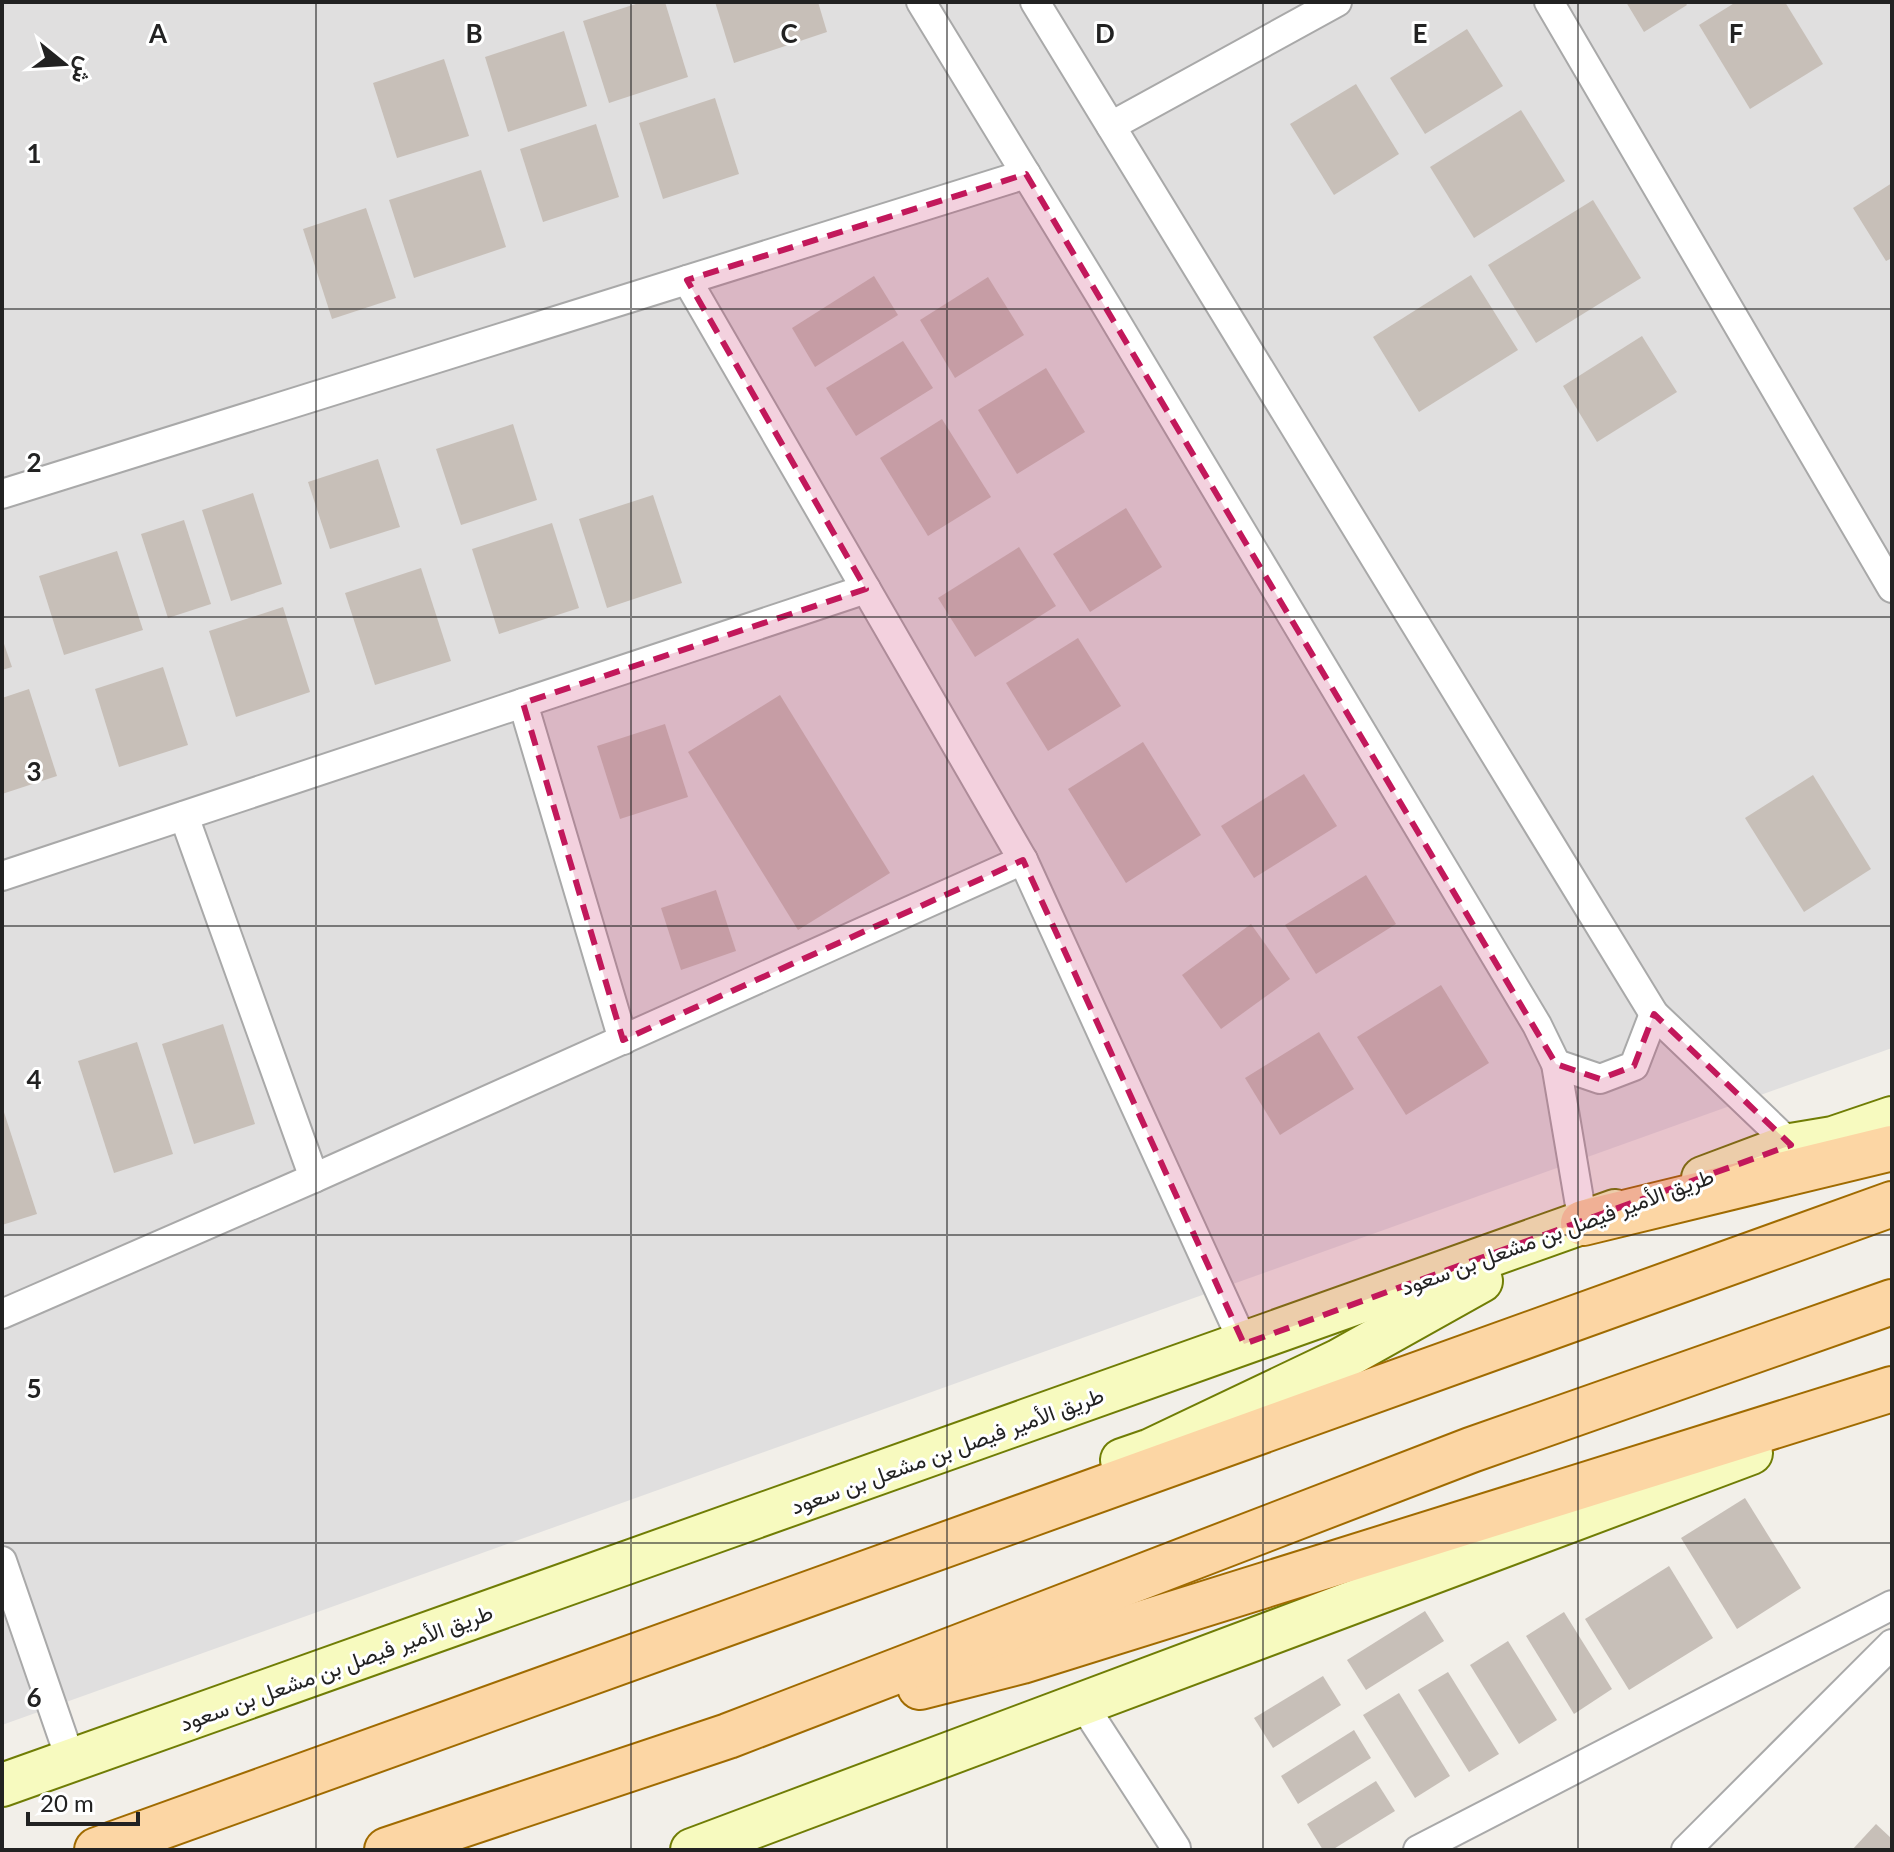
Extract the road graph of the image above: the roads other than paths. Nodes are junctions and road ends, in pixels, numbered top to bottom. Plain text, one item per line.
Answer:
1 (921, 2) edge
2 (1035, 2) edge
3 (1337, 2) edge
4 (1549, 2) edge
5 (1111, 126) junction
6 (1026, 174) junction
7 (687, 280) junction
8 (2, 494) edge
9 (1892, 588) edge
10 (866, 589) junction
11 (523, 703) junction
12 (184, 816) junction
13 (1023, 860) junction
14 (2, 876) edge
15 (1654, 1014) junction
16 (623, 1040) junction
17 (1556, 1064) junction
18 (1892, 1118) edge
19 (1791, 1145) junction
20 (1892, 1148) edge
21 (314, 1178) junction
22 (1892, 1204) edge
23 (1583, 1223) junction
24 (1892, 1302) edge
25 (2, 1314) edge
26 (1244, 1344) junction
27 (1892, 1391) edge
28 (2, 1561) edge
29 (861, 1575) junction
30 (1892, 1605) edge
31 (1892, 1644) edge
32 (1082, 1703) junction
33 (728, 1736) junction
34 (71, 1761) junction
35 (2, 1785) edge
36 (1176, 1849) edge
37 (97, 1850) edge
38 (387, 1850) edge
39 (692, 1850) edge
40 (1418, 1850) edge
41 (1686, 1850) edge

1 - 6 street
2 - 5 street
3 - 5 street
4 - 9 street
5 - 15 street
6 - 7 street
6 - 17 street
7 - 8 street
7 - 10 street
10 - 11 street
10 - 13 street
11 - 12 street
11 - 16 street
12 - 14 street
12 - 21 street
13 - 16 street
13 - 26 street
15 - 17 street
15 - 19 street
16 - 21 street
17 - 23 street
18 - 19 main road, طريق الأمير فيصل بن مشعل بن سعود
19 - 23 main road, طريق الأمير فيصل بن مشعل بن سعود
20 - 23 main road
21 - 25 street
22 - 29 main road
23 - 26 main road, طريق الأمير فيصل بن مشعل بن سعود
23 - 29 main road
24 - 33 main road
26 - 34 main road, طريق الأمير فيصل بن مشعل بن سعود
27 - 32 main road
27 - 33 main road
28 - 34 street
29 - 37 main road
30 - 40 street
31 - 41 street
32 - 36 street
32 - 39 main road
33 - 38 main road
34 - 35 main road, طريق الأمير فيصل بن مشعل بن سعود

